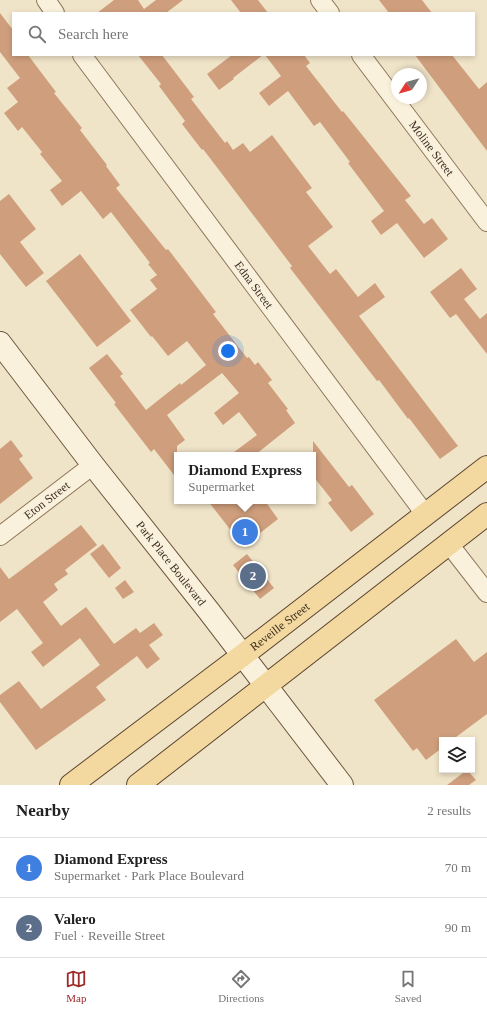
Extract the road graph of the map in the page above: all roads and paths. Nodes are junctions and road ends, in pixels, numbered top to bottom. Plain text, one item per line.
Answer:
1 (46, 0) edge
2 (320, 0) edge
3 (54, 12) edge
4 (329, 12) edge
5 (83, 56) edge
6 (362, 56) edge
7 (487, 222) edge
8 (0, 343) edge
9 (93, 465) junction
10 (487, 467) edge
11 (425, 514) junction
12 (487, 514) edge
13 (0, 536) edge
14 (450, 544) junction
15 (487, 593) edge
16 (243, 655) junction
17 (267, 686) junction
18 (71, 785) edge
19 (138, 785) edge
20 (342, 785) edge

1 - 3 street
2 - 4 street
5 - 11 street, Edna Street
6 - 7 street, Moline Street
8 - 9 main road, Park Place Boulevard
9 - 13 street, Eton Street
9 - 16 main road, Park Place Boulevard
10 - 11 main road, Reveille Street
11 - 16 main road, Reveille Street
12 - 14 main road
14 - 15 street
14 - 17 main road
16 - 17 main road, Park Place Boulevard
16 - 18 main road, Reveille Street
17 - 19 main road
17 - 20 main road, Park Place Boulevard

